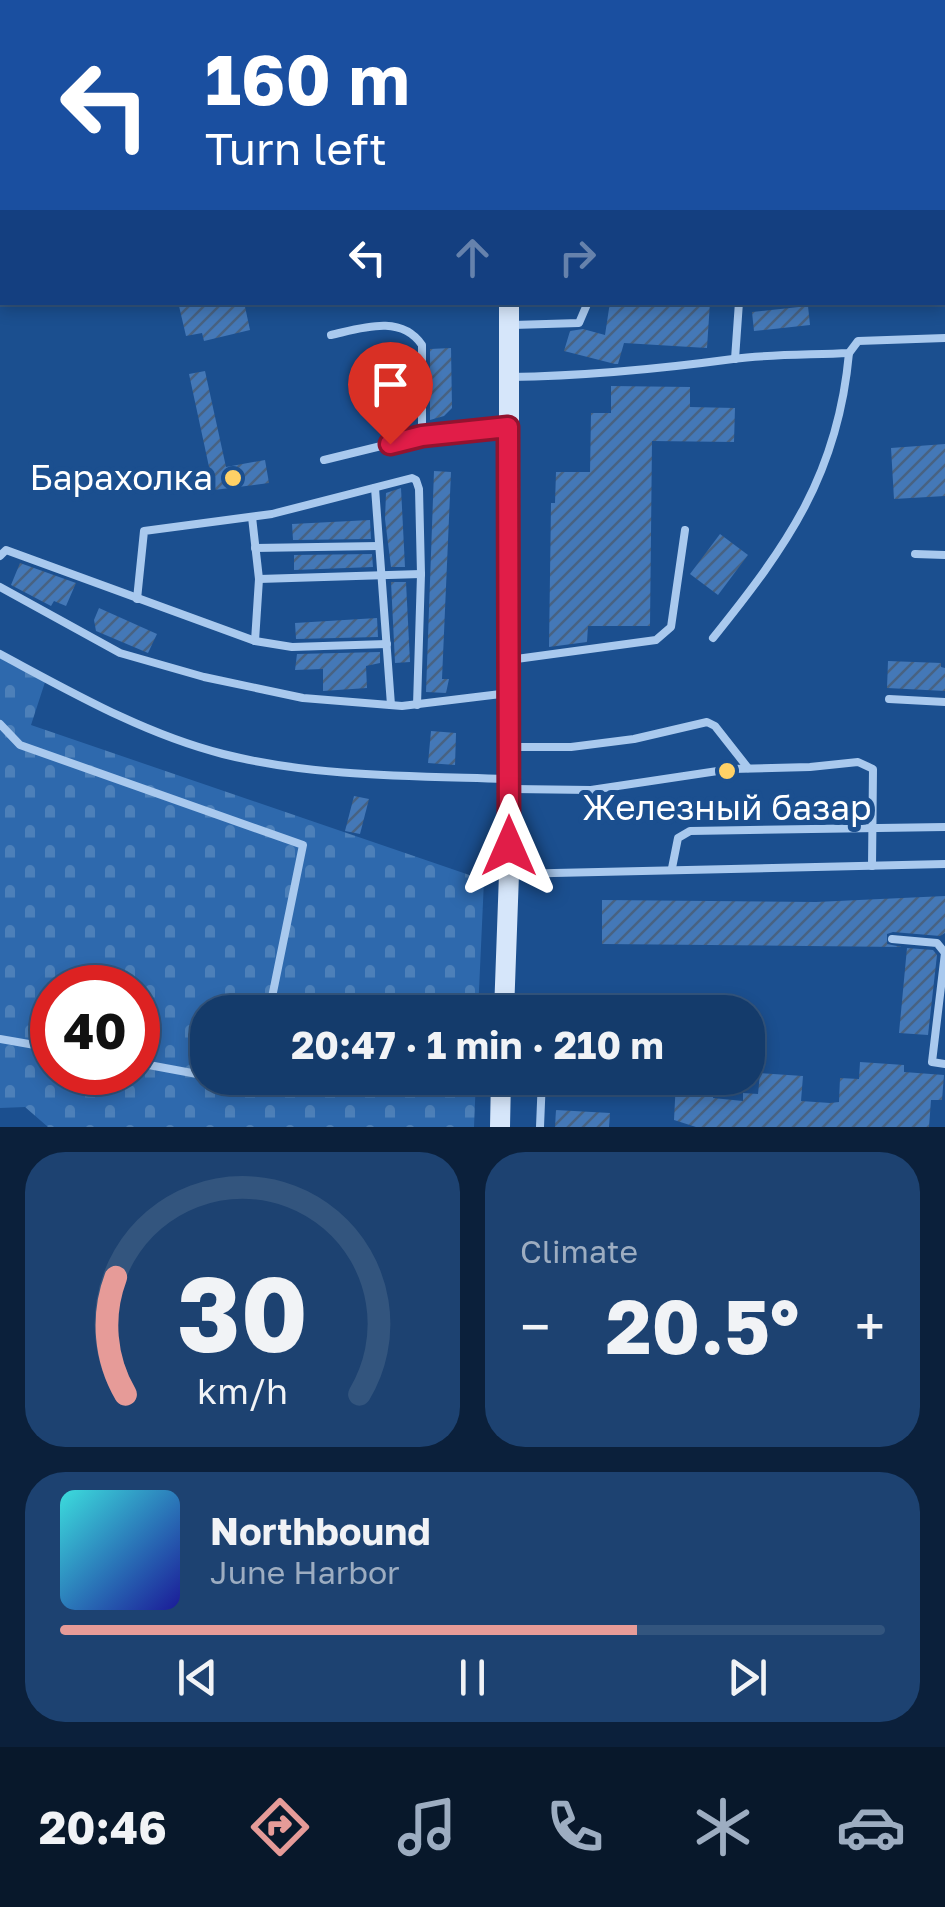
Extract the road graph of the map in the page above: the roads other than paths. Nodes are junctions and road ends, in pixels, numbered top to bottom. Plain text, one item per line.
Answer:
1 (509, 305) edge
2 (587, 305) edge
3 (739, 305) edge
4 (509, 326) junction
5 (331, 336) dead end
6 (945, 338) edge
7 (849, 353) junction
8 (734, 359) junction
9 (510, 377) junction
10 (508, 427) junction
11 (422, 436) junction
12 (324, 460) dead end
13 (375, 488) junction
14 (252, 517) junction
15 (685, 530) dead end
16 (380, 546) junction
17 (255, 548) junction
18 (915, 554) dead end
19 (0, 556) edge
20 (945, 556) edge
21 (421, 574) junction
22 (382, 577) junction
23 (259, 580) junction
24 (0, 587) edge
25 (138, 600) junction
26 (714, 638) dead end
27 (255, 641) junction
28 (387, 644) junction
29 (0, 654) edge
30 (509, 660) junction
31 (509, 693) junction
32 (889, 699) dead end
33 (945, 702) edge
34 (417, 704) junction
35 (391, 705) junction
36 (0, 724) edge
37 (509, 746) junction
38 (748, 768) junction
39 (509, 784) junction
40 (945, 827) edge
41 (874, 828) junction
42 (945, 864) edge
43 (872, 866) junction
44 (672, 868) junction
45 (509, 874) junction
46 (892, 939) dead end
47 (272, 995) edge
48 (505, 995) edge
49 (0, 1039) edge
50 (30, 1044) edge
51 (945, 1064) edge
52 (160, 1067) edge
53 (190, 1073) edge
54 (500, 1095) edge
55 (541, 1095) edge
56 (500, 1127) edge
57 (540, 1127) edge

1 - 4 street
2 - 4 lane
3 - 8 lane
4 - 9 street
5 - 11 lane
6 - 7 lane
7 - 8 lane
7 - 26 lane
8 - 9 lane
9 - 10 street
10 - 11 lane
10 - 30 street
11 - 12 lane
13 - 14 lane
13 - 16 lane
13 - 21 lane
14 - 17 lane
14 - 25 lane
15 - 30 lane
16 - 17 lane
16 - 22 lane
17 - 23 lane
18 - 20 lane
19 - 25 lane
21 - 22 lane
21 - 34 lane
22 - 23 lane
22 - 28 lane
23 - 27 lane
24 - 35 lane
25 - 27 lane
27 - 28 lane
28 - 35 lane
29 - 39 lane
30 - 31 street
31 - 34 lane
31 - 37 street
32 - 33 lane
34 - 35 lane
36 - 47 lane
37 - 38 lane
37 - 39 street
38 - 39 lane
38 - 41 lane
39 - 45 street
40 - 41 lane
41 - 43 lane
41 - 44 lane
42 - 43 lane
43 - 44 lane
44 - 45 lane
45 - 48 street
46 - 51 lane
49 - 50 lane
52 - 53 lane
54 - 56 street
55 - 57 lane

